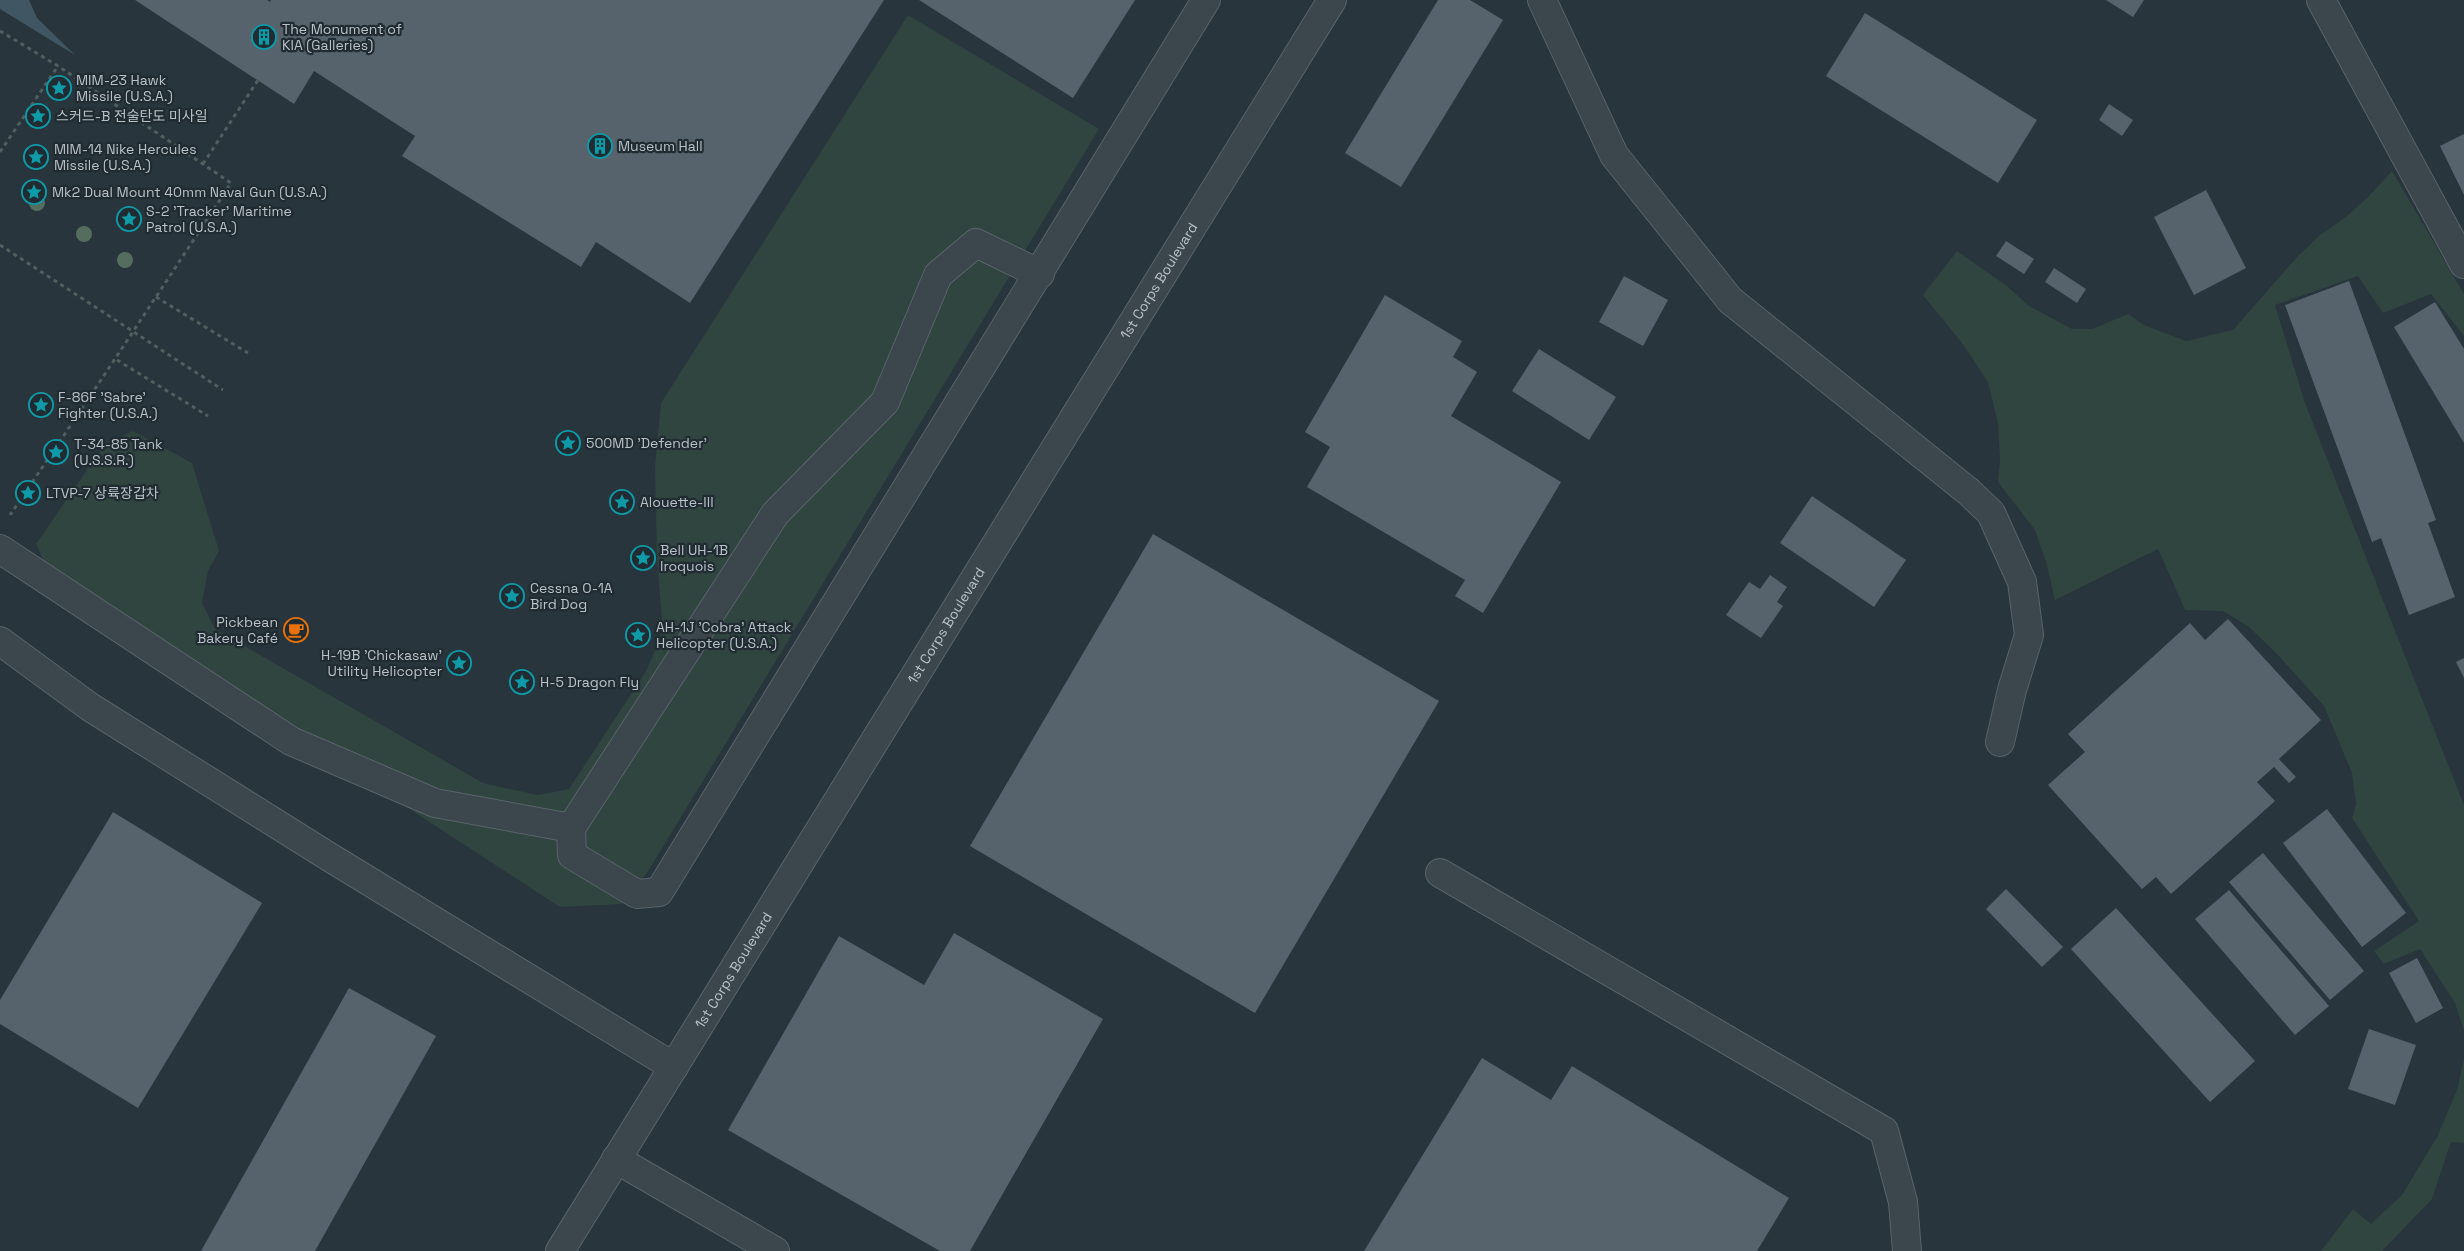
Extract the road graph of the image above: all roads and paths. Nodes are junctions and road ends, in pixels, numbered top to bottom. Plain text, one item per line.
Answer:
1 (1206, 0) edge
2 (1332, 0) edge
3 (1542, 0) edge
4 (2321, 0) edge
5 (0, 32) edge
6 (58, 66) junction
7 (258, 80) dead end
8 (0, 152) edge
9 (203, 164) junction
10 (0, 245) edge
11 (2464, 264) edge
12 (1040, 274) junction
13 (156, 297) junction
14 (132, 332) junction
15 (248, 353) dead end
16 (117, 360) junction
17 (223, 390) dead end
18 (208, 416) dead end
19 (6, 522) dead end
20 (0, 549) edge
21 (0, 641) edge
22 (2000, 742) dead end
23 (571, 828) junction
24 (1440, 873) dead end
25 (674, 1067) junction
26 (616, 1159) junction
27 (560, 1251) edge
28 (776, 1251) edge
29 (1907, 1251) edge

1 - 12 lane
2 - 25 lane, 1st Corps Boulevard
3 - 22 lane
4 - 11 lane
5 - 6 path
6 - 8 path
6 - 9 path
7 - 9 path
9 - 13 path
10 - 14 path
12 - 23 lane
12 - 23 lane
13 - 14 path
13 - 15 path
14 - 16 path
14 - 17 path
16 - 18 path
16 - 19 path
20 - 23 lane
21 - 25 lane
24 - 29 lane
25 - 26 lane, 1st Corps Boulevard
26 - 27 lane, 1st Corps Boulevard
26 - 28 lane

